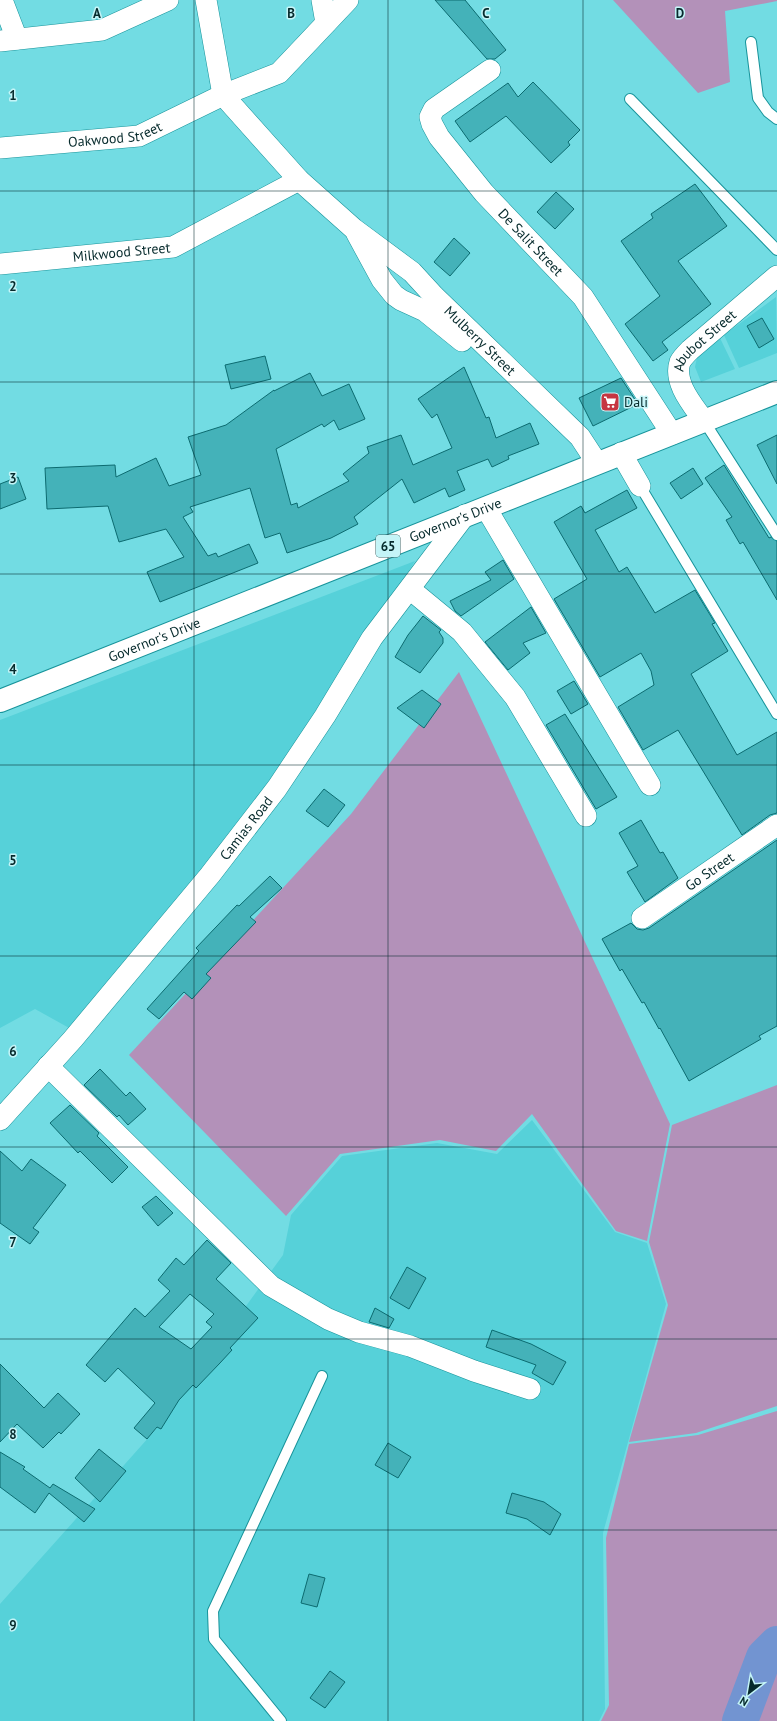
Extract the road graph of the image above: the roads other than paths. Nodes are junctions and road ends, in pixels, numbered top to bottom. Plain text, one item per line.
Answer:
1 (2, 0) edge
2 (168, 0) edge
3 (206, 0) edge
4 (322, 0) edge
5 (348, 0) edge
6 (326, 23) junction
7 (8, 40) edge
8 (751, 42) dead end
9 (490, 70) dead end
10 (223, 95) junction
11 (630, 99) dead end
12 (777, 119) edge
13 (0, 148) edge
14 (299, 180) junction
15 (354, 229) junction
16 (777, 250) edge
17 (0, 264) edge
18 (777, 276) edge
19 (777, 392) edge
20 (704, 421) junction
21 (672, 434) junction
22 (621, 454) junction
23 (591, 465) junction
24 (640, 486) joint
25 (486, 508) junction
26 (465, 516) junction
27 (777, 535) edge
28 (411, 590) junction
29 (0, 701) edge
30 (777, 714) edge
31 (650, 785) dead end
32 (586, 816) dead end
33 (777, 825) edge
34 (642, 918) dead end
35 (48, 1066) junction
36 (0, 1120) edge
37 (322, 1376) dead end
38 (530, 1389) dead end
39 (280, 1721) edge

1 - 7 street
2 - 7 street
3 - 10 street
4 - 6 street
5 - 6 street, Oakwood Street
6 - 10 street, Oakwood Street
8 - 12 lane
9 - 21 street, De Salit Street
10 - 13 street, Oakwood Street
10 - 14 street, Mulberry Street
11 - 16 lane
14 - 15 street, Mulberry Street
14 - 17 street, Milkwood Street
15 - 23 street, Mulberry Street
15 - 23 street, Mulberry Street
18 - 20 street, Abubot Street
19 - 20 highway, Governor's Drive / 65
20 - 21 highway, Governor's Drive / 65
20 - 27 lane
21 - 22 highway, Governor's Drive / 65
22 - 23 highway, Governor's Drive / 65
22 - 24 street
23 - 25 highway, Governor's Drive / 65
24 - 30 lane
25 - 26 highway, Governor's Drive / 65
25 - 31 street
26 - 28 street, Camias Road
26 - 29 highway, Governor's Drive / 65
28 - 32 street
28 - 35 street, Camias Road
33 - 34 street, Go Street
35 - 36 street, Camias Road
35 - 38 street
37 - 39 lane

